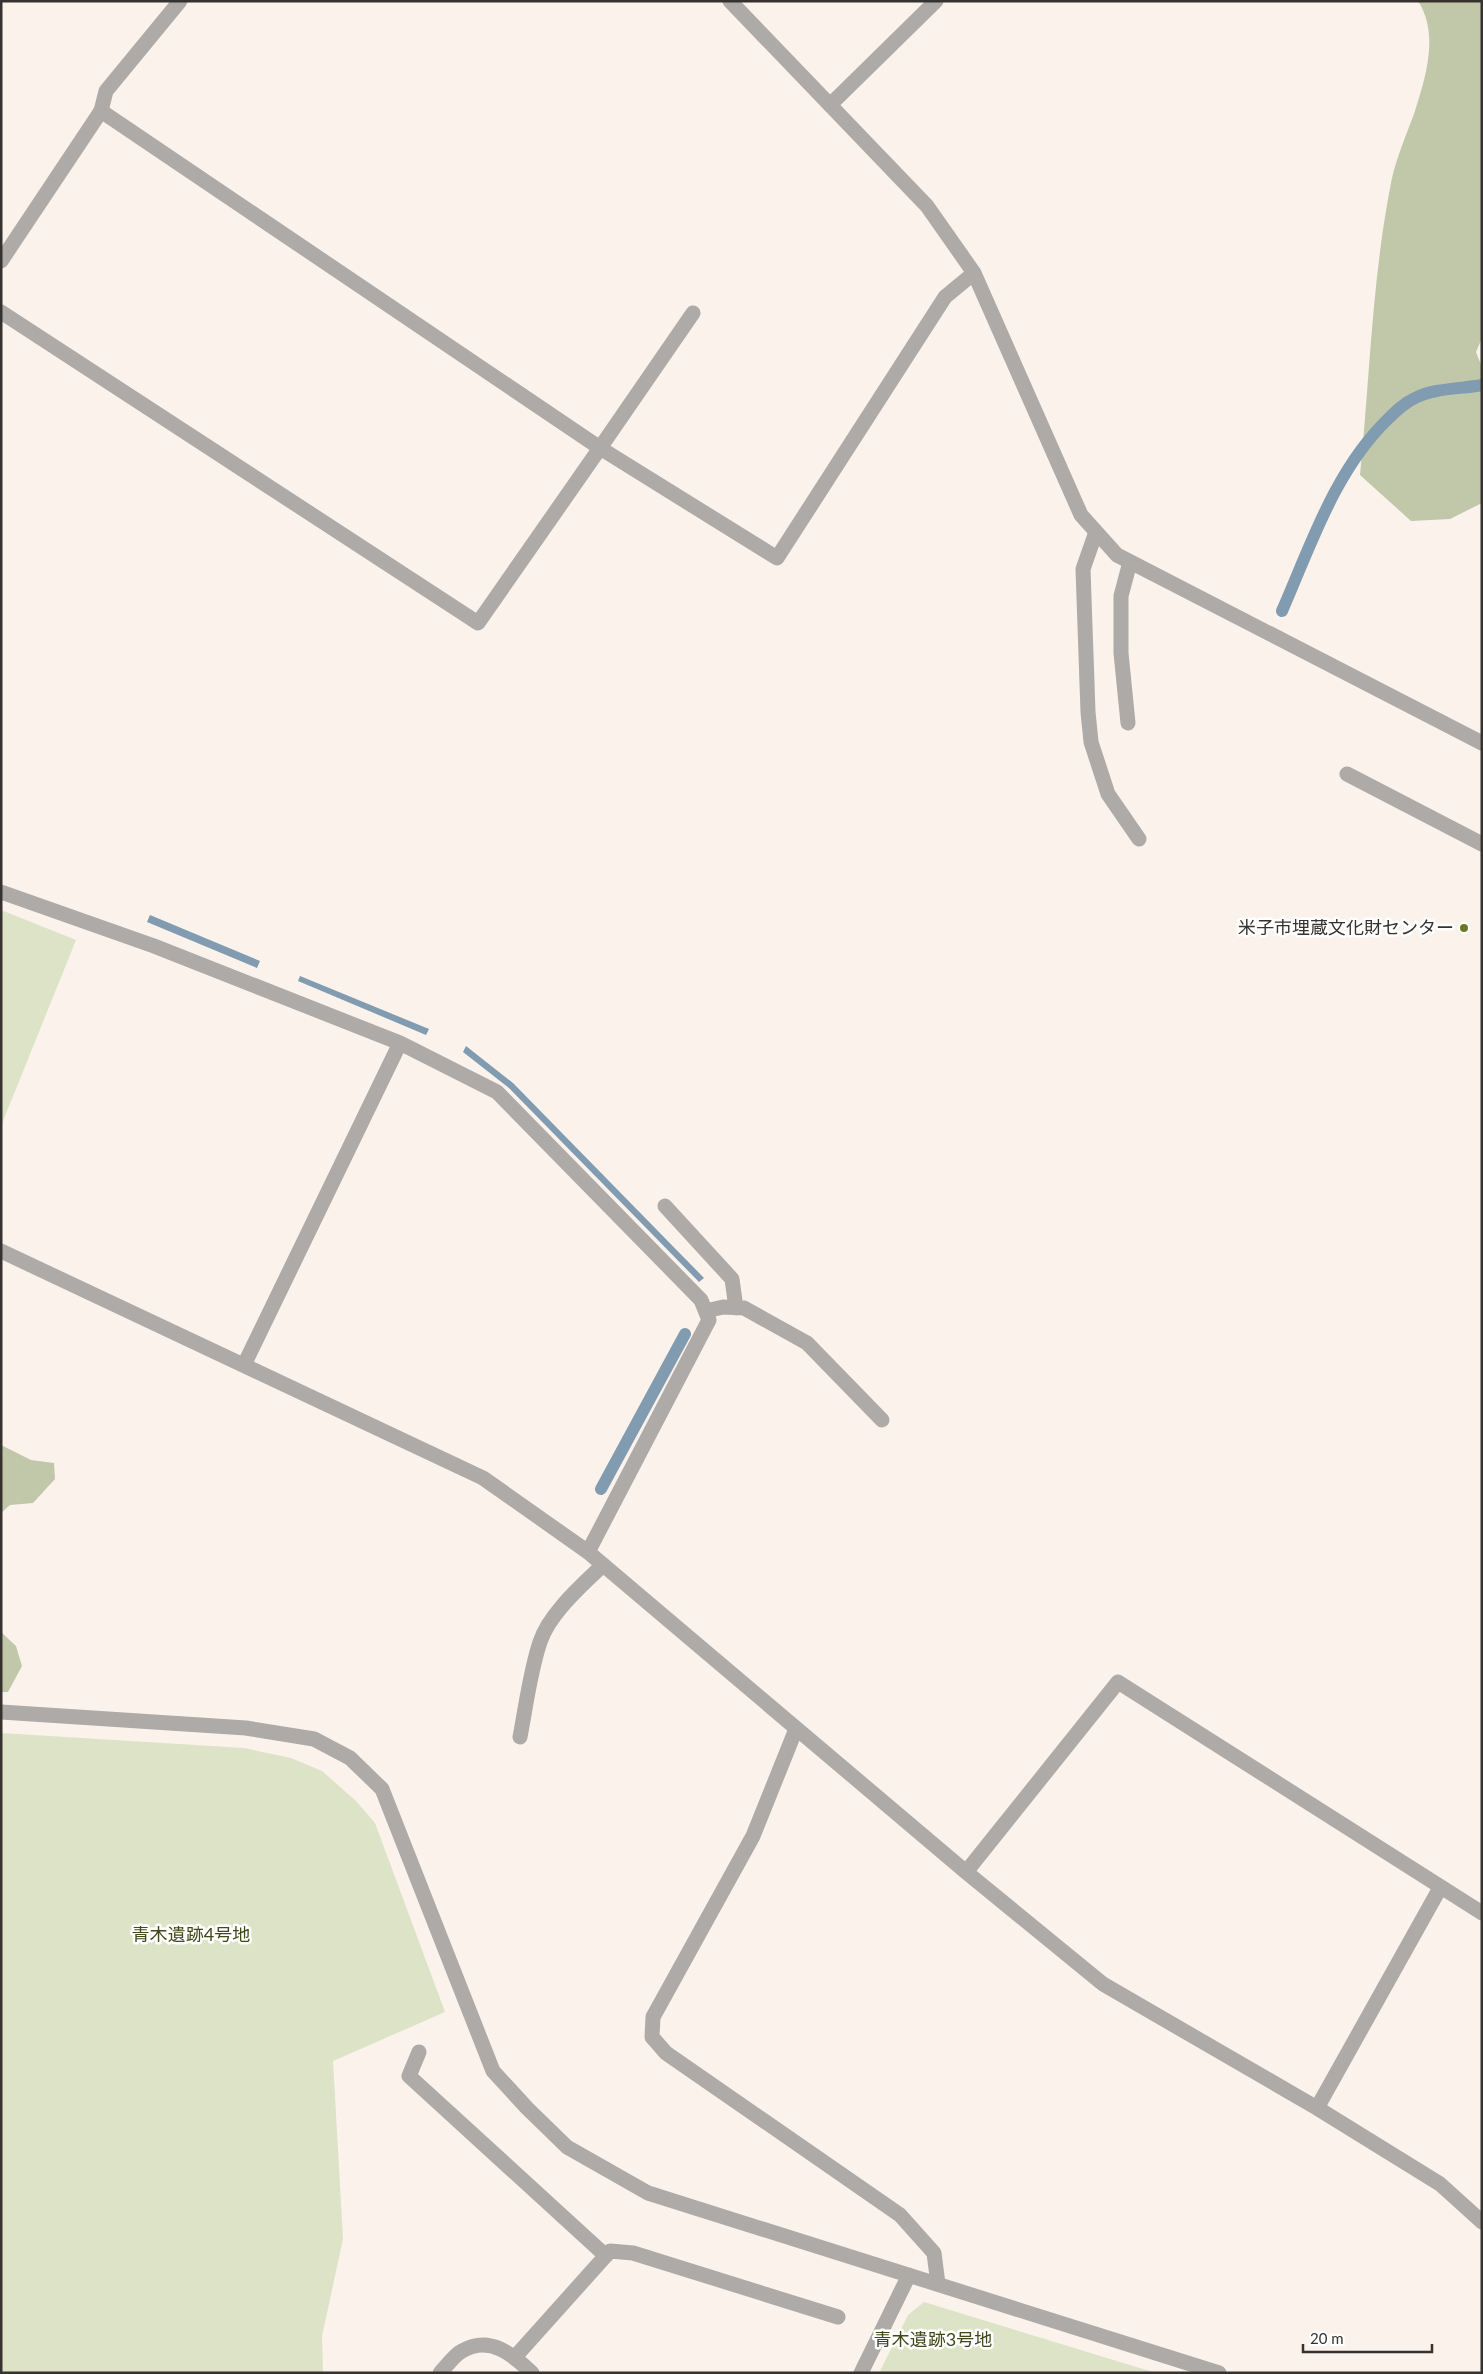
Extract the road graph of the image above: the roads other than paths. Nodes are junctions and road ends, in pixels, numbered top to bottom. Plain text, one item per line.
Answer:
1 (180, 1) edge
2 (730, 1) edge
3 (936, 1) edge
4 (830, 105) junction
5 (100, 111) junction
6 (1, 260) edge
7 (974, 273) junction
8 (1, 312) edge
9 (693, 312) dead end
10 (600, 448) junction
11 (1096, 532) junction
12 (1130, 562) junction
13 (1128, 723) dead end
14 (1482, 743) edge
15 (1347, 774) dead end
16 (1139, 839) dead end
17 (1482, 844) edge
18 (1, 892) edge
19 (400, 1044) junction
20 (665, 1206) dead end
21 (1, 1252) edge
22 (736, 1308) junction
23 (706, 1311) junction
24 (244, 1365) junction
25 (882, 1420) dead end
26 (588, 1552) junction
27 (603, 1565) junction
28 (1, 1712) edge
29 (796, 1730) junction
30 (520, 1736) dead end
31 (966, 1872) junction
32 (1440, 1888) junction
33 (1482, 1913) edge
34 (419, 2052) dead end
35 (1317, 2108) junction
36 (1482, 2222) edge
37 (606, 2256) junction
38 (909, 2276) junction
39 (938, 2284) junction
40 (838, 2317) dead end
41 (515, 2357) junction
42 (440, 2373) edge
43 (532, 2373) edge
44 (862, 2373) edge
45 (1219, 2373) edge

1 - 5 street
2 - 4 street
3 - 4 street
4 - 7 street
5 - 6 street
5 - 10 street
7 - 10 street
7 - 11 street
8 - 10 street
9 - 10 street
11 - 12 street
11 - 16 street
12 - 13 street
12 - 14 street
15 - 17 street
18 - 19 street
19 - 23 street
19 - 24 street
20 - 22 street
21 - 24 street
22 - 23 street
22 - 25 street
23 - 26 street
24 - 26 street
26 - 27 street
27 - 29 street
27 - 30 street
28 - 38 street
29 - 31 street
29 - 39 street
31 - 32 street
31 - 35 street
32 - 33 street
32 - 35 street
34 - 37 street
35 - 36 street
37 - 40 street
37 - 41 street
38 - 39 street
38 - 44 street
39 - 45 street
41 - 42 street
41 - 43 street

